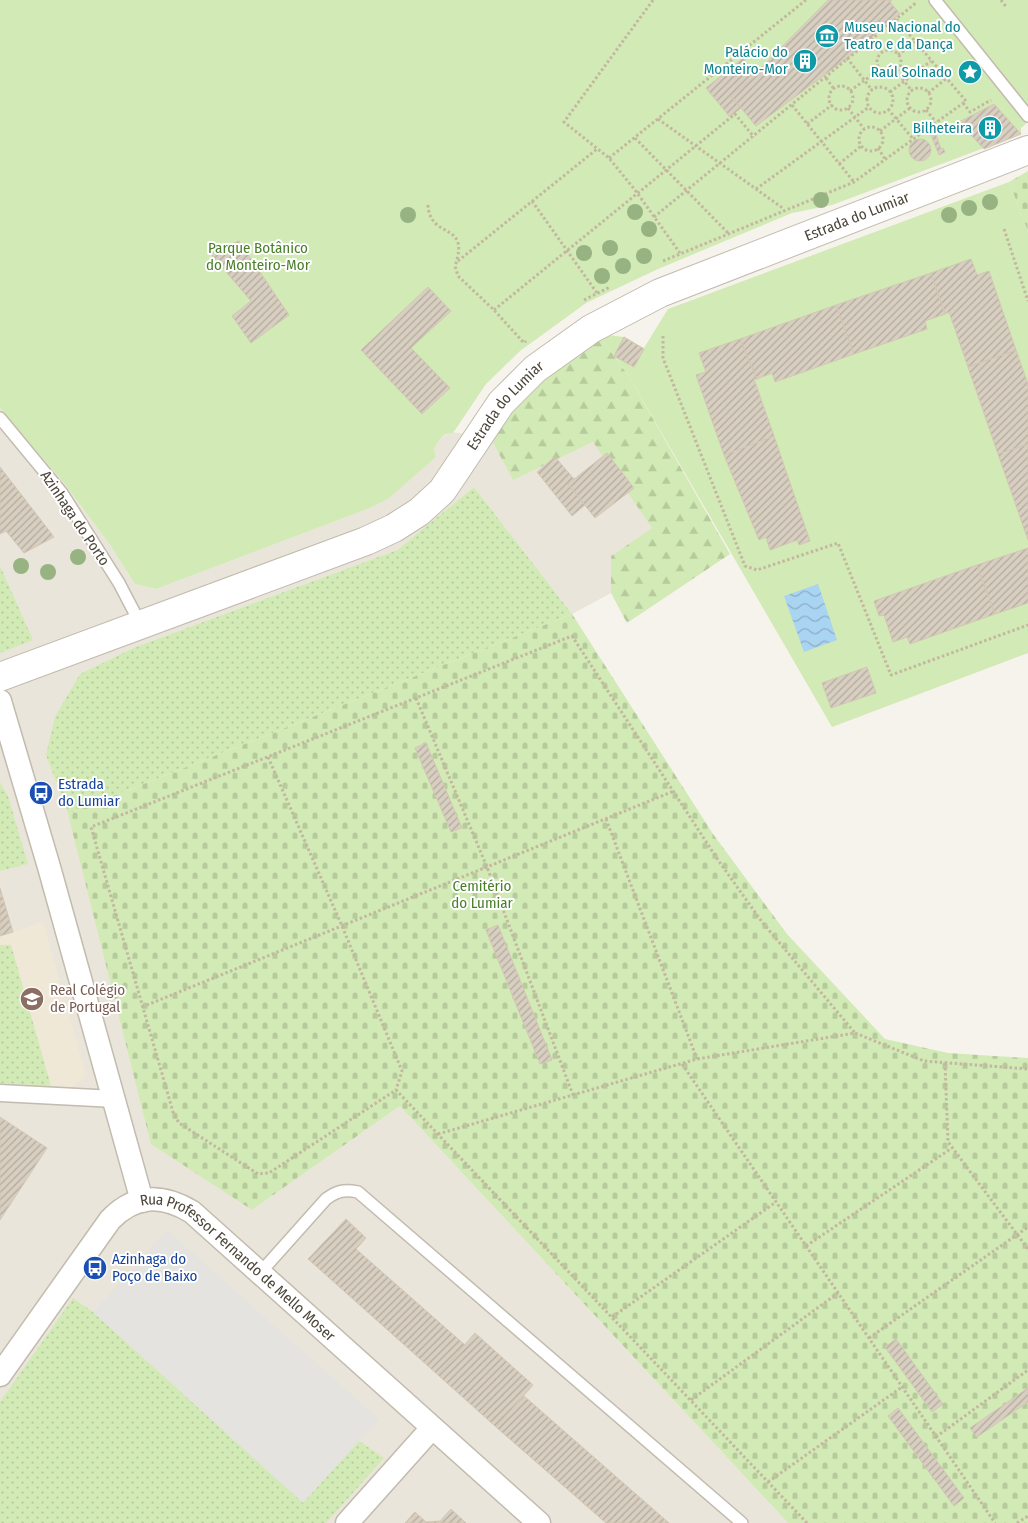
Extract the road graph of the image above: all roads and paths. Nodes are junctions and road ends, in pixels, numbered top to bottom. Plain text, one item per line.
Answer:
1 (653, 0) edge
2 (806, 0) edge
3 (920, 0) edge
4 (935, 0) edge
5 (1001, 0) edge
6 (1007, 8) dead end
7 (896, 20) junction
8 (873, 41) junction
9 (915, 42) junction
10 (882, 52) junction
11 (898, 55) junction
12 (848, 59) junction
13 (931, 61) junction
14 (880, 69) junction
15 (896, 71) junction
16 (826, 78) junction
17 (947, 78) junction
18 (864, 80) junction
19 (904, 81) junction
20 (834, 89) junction
21 (872, 90) junction
22 (850, 91) junction
23 (912, 91) junction
24 (890, 92) junction
25 (928, 93) junction
26 (991, 100) dead end
27 (962, 102) junction
28 (792, 105) junction
29 (832, 105) junction
30 (869, 107) junction
31 (848, 108) junction
32 (910, 108) junction
33 (888, 109) junction
34 (926, 110) junction
35 (1028, 116) edge
36 (855, 117) junction
37 (896, 118) junction
38 (658, 119) junction
39 (936, 122) junction
40 (807, 124) junction
41 (864, 129) junction
42 (880, 132) junction
43 (754, 137) junction
44 (635, 138) junction
45 (913, 139) junction
46 (821, 142) junction
47 (696, 146) junction
48 (861, 146) junction
49 (878, 148) junction
50 (597, 149) junction
51 (1028, 150) edge
52 (610, 158) junction
53 (886, 159) junction
54 (720, 163) junction
55 (838, 164) junction
56 (666, 170) junction
57 (861, 177) junction
58 (866, 183) dead end
59 (756, 189) junction
60 (687, 191) junction
61 (638, 193) junction
62 (532, 201) junction
63 (428, 205) dead end
64 (784, 209) dead end
65 (654, 217) junction
66 (1004, 229) dead end
67 (728, 233) dead end
68 (567, 251) junction
69 (680, 253) dead end
70 (456, 262) junction
71 (597, 293) dead end
72 (1028, 301) edge
73 (494, 310) junction
74 (663, 336) dead end
75 (524, 343) dead end
76 (0, 418) edge
77 (141, 625) junction
78 (1028, 625) edge
79 (0, 677) edge
80 (416, 698) junction
81 (0, 701) edge
82 (268, 757) junction
83 (674, 791) junction
84 (606, 819) junction
85 (487, 867) junction
86 (342, 926) junction
87 (142, 1007) junction
88 (855, 1033) junction
89 (698, 1059) junction
90 (945, 1063) junction
91 (682, 1064) junction
92 (1028, 1069) edge
93 (396, 1090) junction
94 (0, 1093) edge
95 (573, 1095) junction
96 (114, 1099) junction
97 (438, 1134) junction
98 (952, 1148) junction
99 (142, 1201) junction
100 (776, 1202) junction
101 (1028, 1227) edge
102 (1017, 1234) junction
103 (806, 1246) junction
104 (1028, 1249) edge
105 (260, 1273) junction
106 (838, 1293) junction
107 (612, 1317) junction
108 (869, 1338) junction
109 (1028, 1370) edge
110 (0, 1375) edge
111 (902, 1387) junction
112 (691, 1400) junction
113 (432, 1428) junction
114 (936, 1437) junction
115 (768, 1482) junction
116 (1028, 1516) edge
117 (347, 1523) edge
118 (539, 1523) edge
119 (742, 1523) edge
120 (808, 1523) edge
121 (994, 1523) edge
122 (1018, 1523) edge

1 - 50 path
2 - 38 path
3 - 7 path
4 - 35 lane
5 - 6 path
7 - 8 path
7 - 9 path
8 - 10 path
8 - 12 path
9 - 11 path
9 - 13 path
10 - 11 path
10 - 14 path
11 - 15 path
12 - 16 path
12 - 18 path
13 - 17 path
13 - 19 path
14 - 15 path
14 - 18 path
15 - 19 path
16 - 20 path
16 - 28 path
17 - 25 path
17 - 27 path
18 - 21 path
18 - 22 path
19 - 23 path
19 - 24 path
20 - 22 path
20 - 29 path
21 - 24 path
21 - 30 path
22 - 31 path
23 - 25 path
23 - 32 path
24 - 33 path
25 - 34 path
26 - 27 path
27 - 39 path
28 - 40 path
28 - 43 path
29 - 31 path
29 - 40 path
30 - 33 path
30 - 36 path
31 - 36 path
32 - 34 path
32 - 37 path
33 - 37 path
34 - 39 path
36 - 41 path
36 - 46 path
37 - 42 path
37 - 45 path
38 - 44 path
38 - 47 path
39 - 45 path
40 - 46 path
41 - 42 path
41 - 48 path
42 - 49 path
43 - 47 path
43 - 54 path
44 - 52 path
44 - 56 path
45 - 53 path
46 - 55 path
46 - 59 path
47 - 54 path
47 - 56 path
48 - 49 path
48 - 55 path
49 - 53 path
50 - 52 path
50 - 62 path
51 - 77 street, Estrada do Lumiar
52 - 61 path
53 - 57 path
54 - 59 path
54 - 60 path
55 - 57 path
56 - 60 path
56 - 61 path
57 - 58 path
59 - 64 path
60 - 65 path
60 - 67 path
61 - 65 path
61 - 68 path
62 - 68 path
62 - 70 path
63 - 70 path
65 - 69 path
66 - 72 path
68 - 71 path
68 - 73 path
70 - 73 path
73 - 75 path
74 - 78 path
76 - 77 lane, Azinhaga do Porto
77 - 79 street, Estrada do Lumiar
80 - 82 path
80 - 83 path
80 - 85 path
81 - 96 street, Rua Professor Fernando de Mello Moser
82 - 86 path
82 - 87 path
83 - 84 path
83 - 88 path
84 - 85 path
84 - 89 path
85 - 86 path
85 - 95 path
86 - 87 path
86 - 93 path
87 - 93 path
88 - 89 path
88 - 90 path
89 - 91 path
90 - 92 path
90 - 98 path
91 - 95 path
91 - 100 path
93 - 97 path
94 - 96 street
95 - 97 path
96 - 99 street, Rua Professor Fernando de Mello Moser
97 - 107 path
98 - 102 path
98 - 103 path
99 - 105 street, Rua Professor Fernando de Mello Moser
99 - 110 street
100 - 103 path
100 - 107 path
101 - 102 path
102 - 104 path
102 - 108 path
103 - 106 path
105 - 113 street, Rua Professor Fernando de Mello Moser
105 - 119 lane
106 - 108 path
106 - 112 path
107 - 112 path
108 - 111 path
109 - 114 path
111 - 114 path
111 - 115 path
112 - 115 path
113 - 117 street
113 - 118 street, Rua Professor Fernando de Mello Moser
114 - 121 path
115 - 120 path
116 - 122 path

